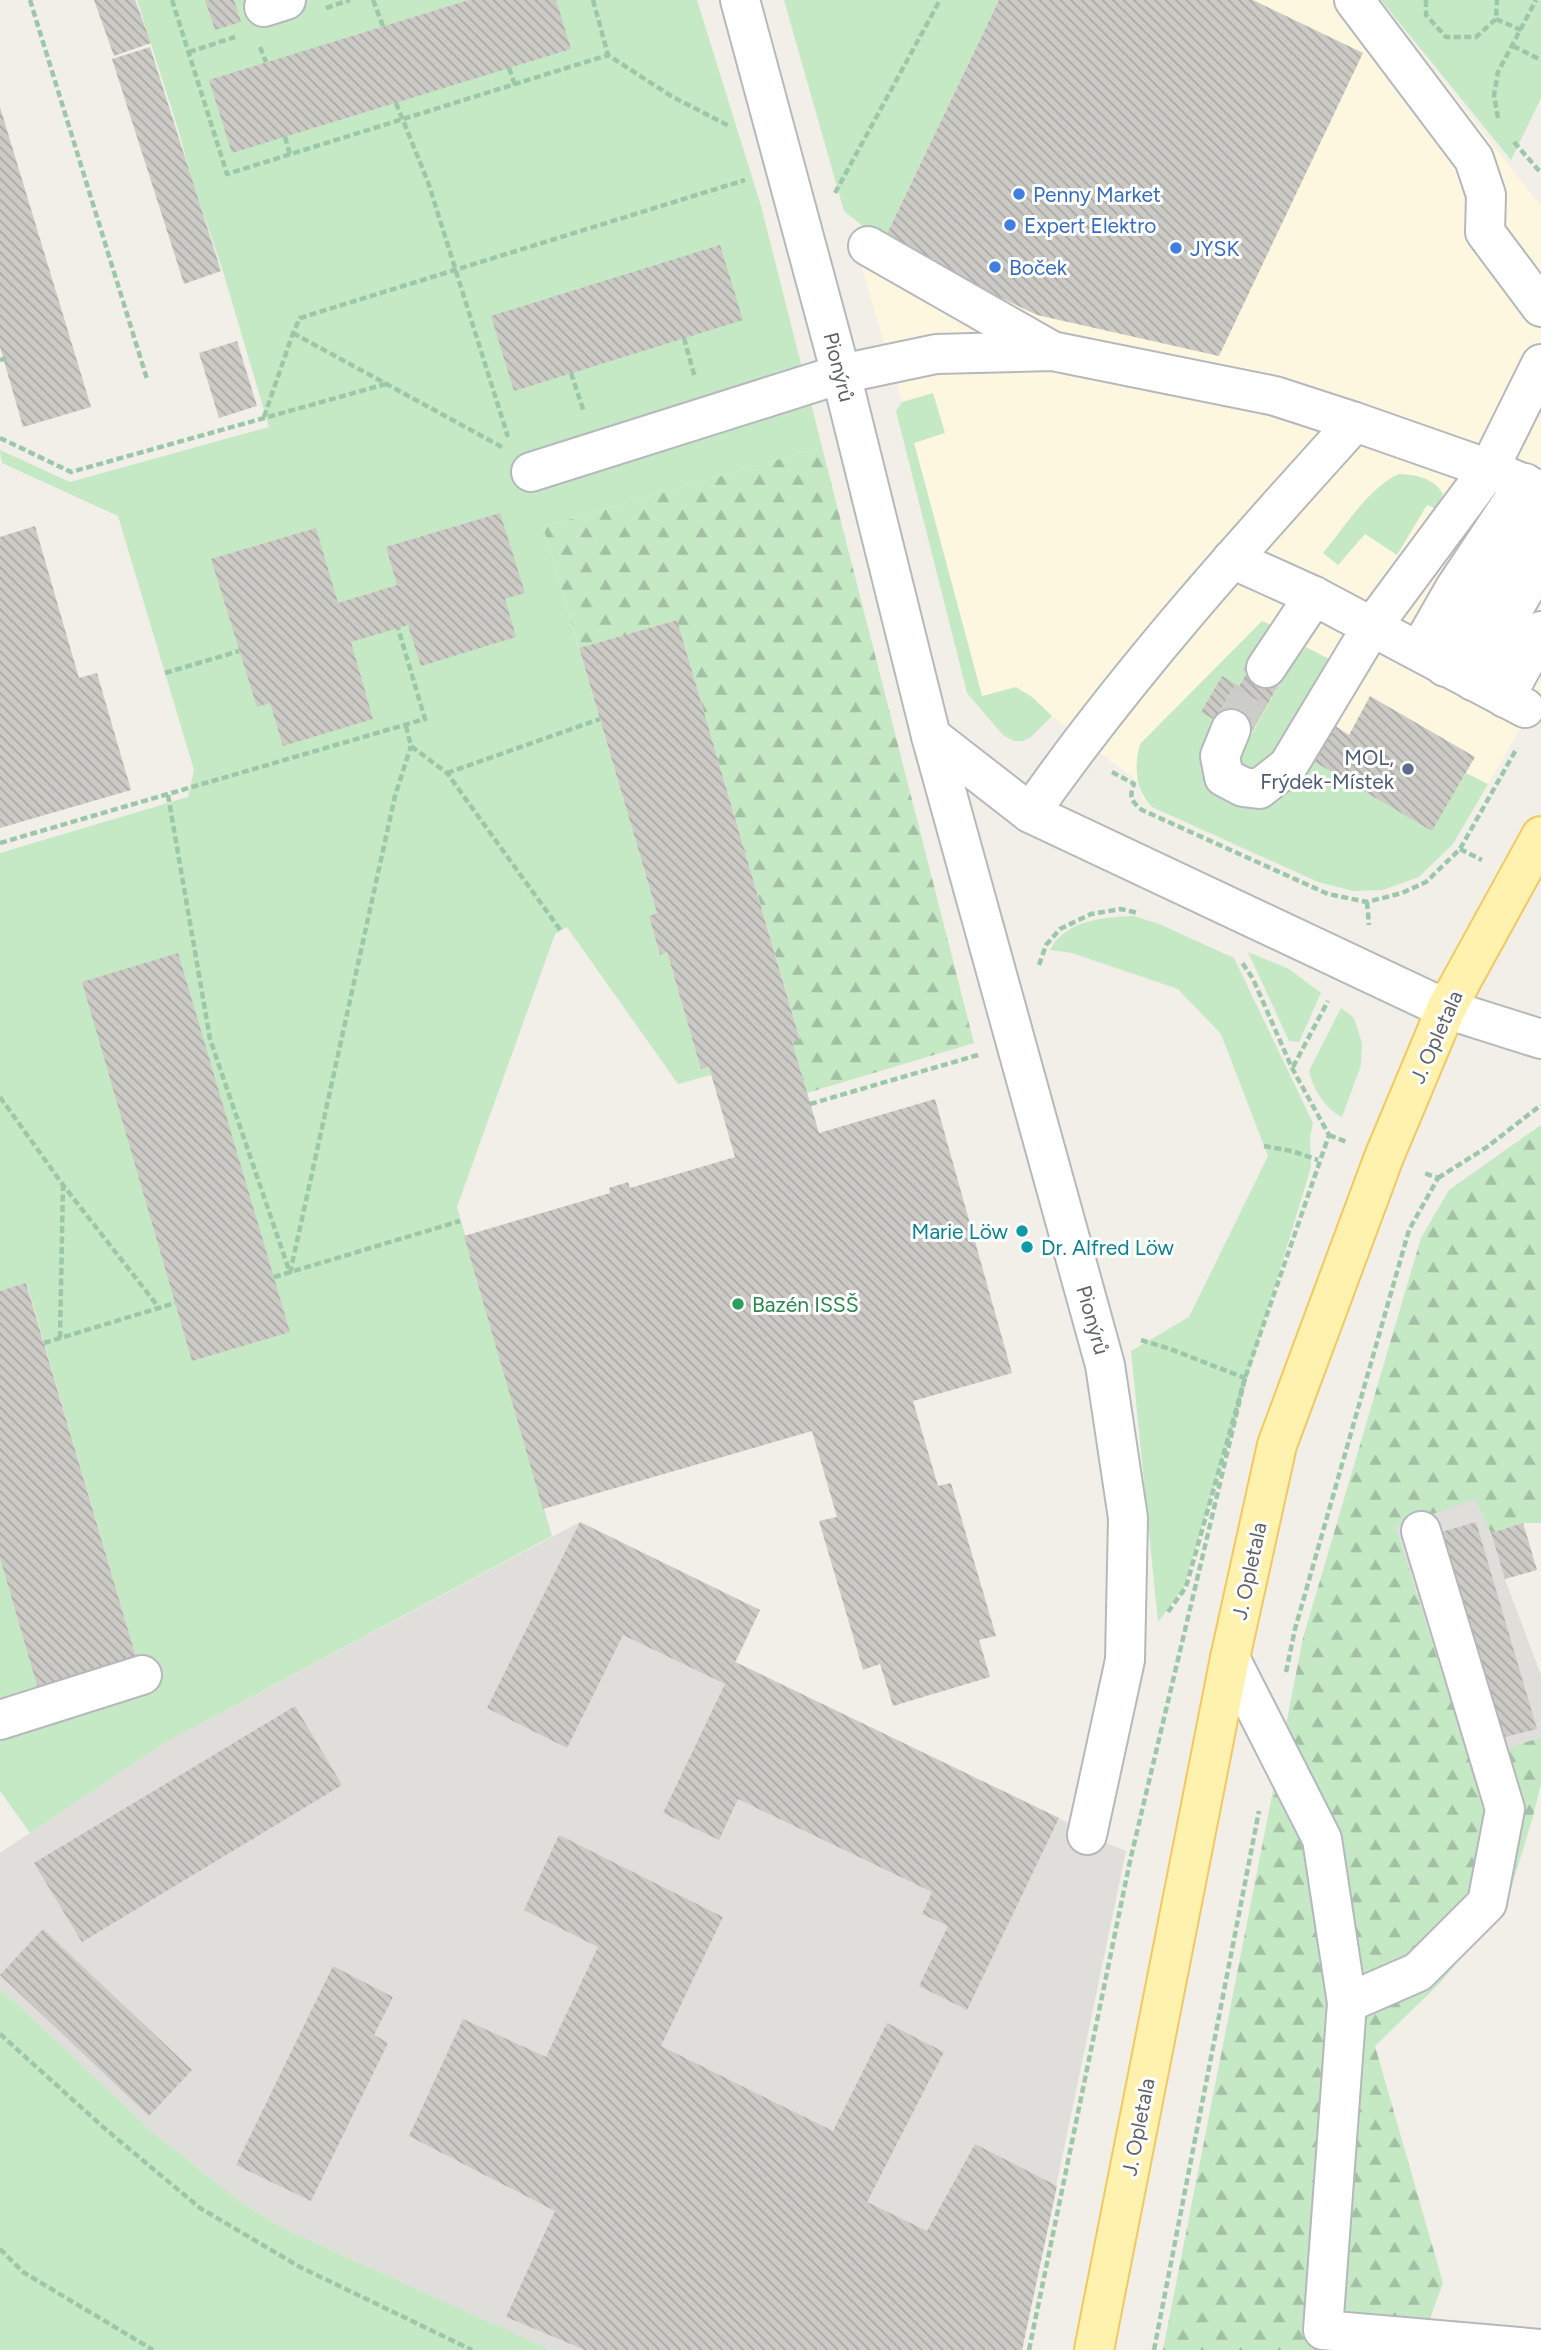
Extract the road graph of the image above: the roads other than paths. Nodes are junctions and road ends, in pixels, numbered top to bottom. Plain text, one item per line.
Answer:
1 (740, 0) edge
2 (1354, 0) edge
3 (868, 246) dead end
4 (1541, 307) edge
5 (1052, 351) junction
6 (1541, 364) edge
7 (841, 374) junction
8 (1355, 422) junction
9 (522, 462) road end
10 (1489, 469) junction
11 (1536, 496) edge
12 (1231, 559) junction
13 (1541, 560) edge
14 (1314, 596) junction
15 (1506, 614) edge
16 (1371, 628) junction
17 (1266, 668) tunnel mouth
18 (1478, 676) junction
19 (1231, 729) tunnel mouth
20 (931, 736) junction
21 (1030, 813) junction
22 (1541, 836) edge
23 (1446, 1009) junction
24 (1541, 1039) edge
25 (1421, 1531) dead end
26 (1230, 1658) junction
27 (142, 1675) dead end
28 (0, 1720) edge
29 (1087, 1835) dead end
30 (1347, 2003) junction
31 (1541, 2349) edge
32 (1094, 2350) edge

1 - 7 street, Pionýrů
2 - 4 street
3 - 5 street
5 - 7 street
5 - 8 street
6 - 10 street
7 - 9 street
7 - 20 street, Pionýrů
8 - 10 street
8 - 12 street
10 - 11 street
10 - 16 street
11 - 15 street
12 - 14 street
12 - 21 street
13 - 15 street
14 - 16 street
14 - 17 street
15 - 18 street
15 - 18 street
16 - 18 street
16 - 19 street
20 - 21 street
20 - 29 street, Pionýrů
21 - 23 street
22 - 23 main road, J. Opletala
23 - 24 street
23 - 26 main road, J. Opletala
25 - 30 street
26 - 30 street
26 - 32 main road, J. Opletala
27 - 28 street
30 - 31 street

